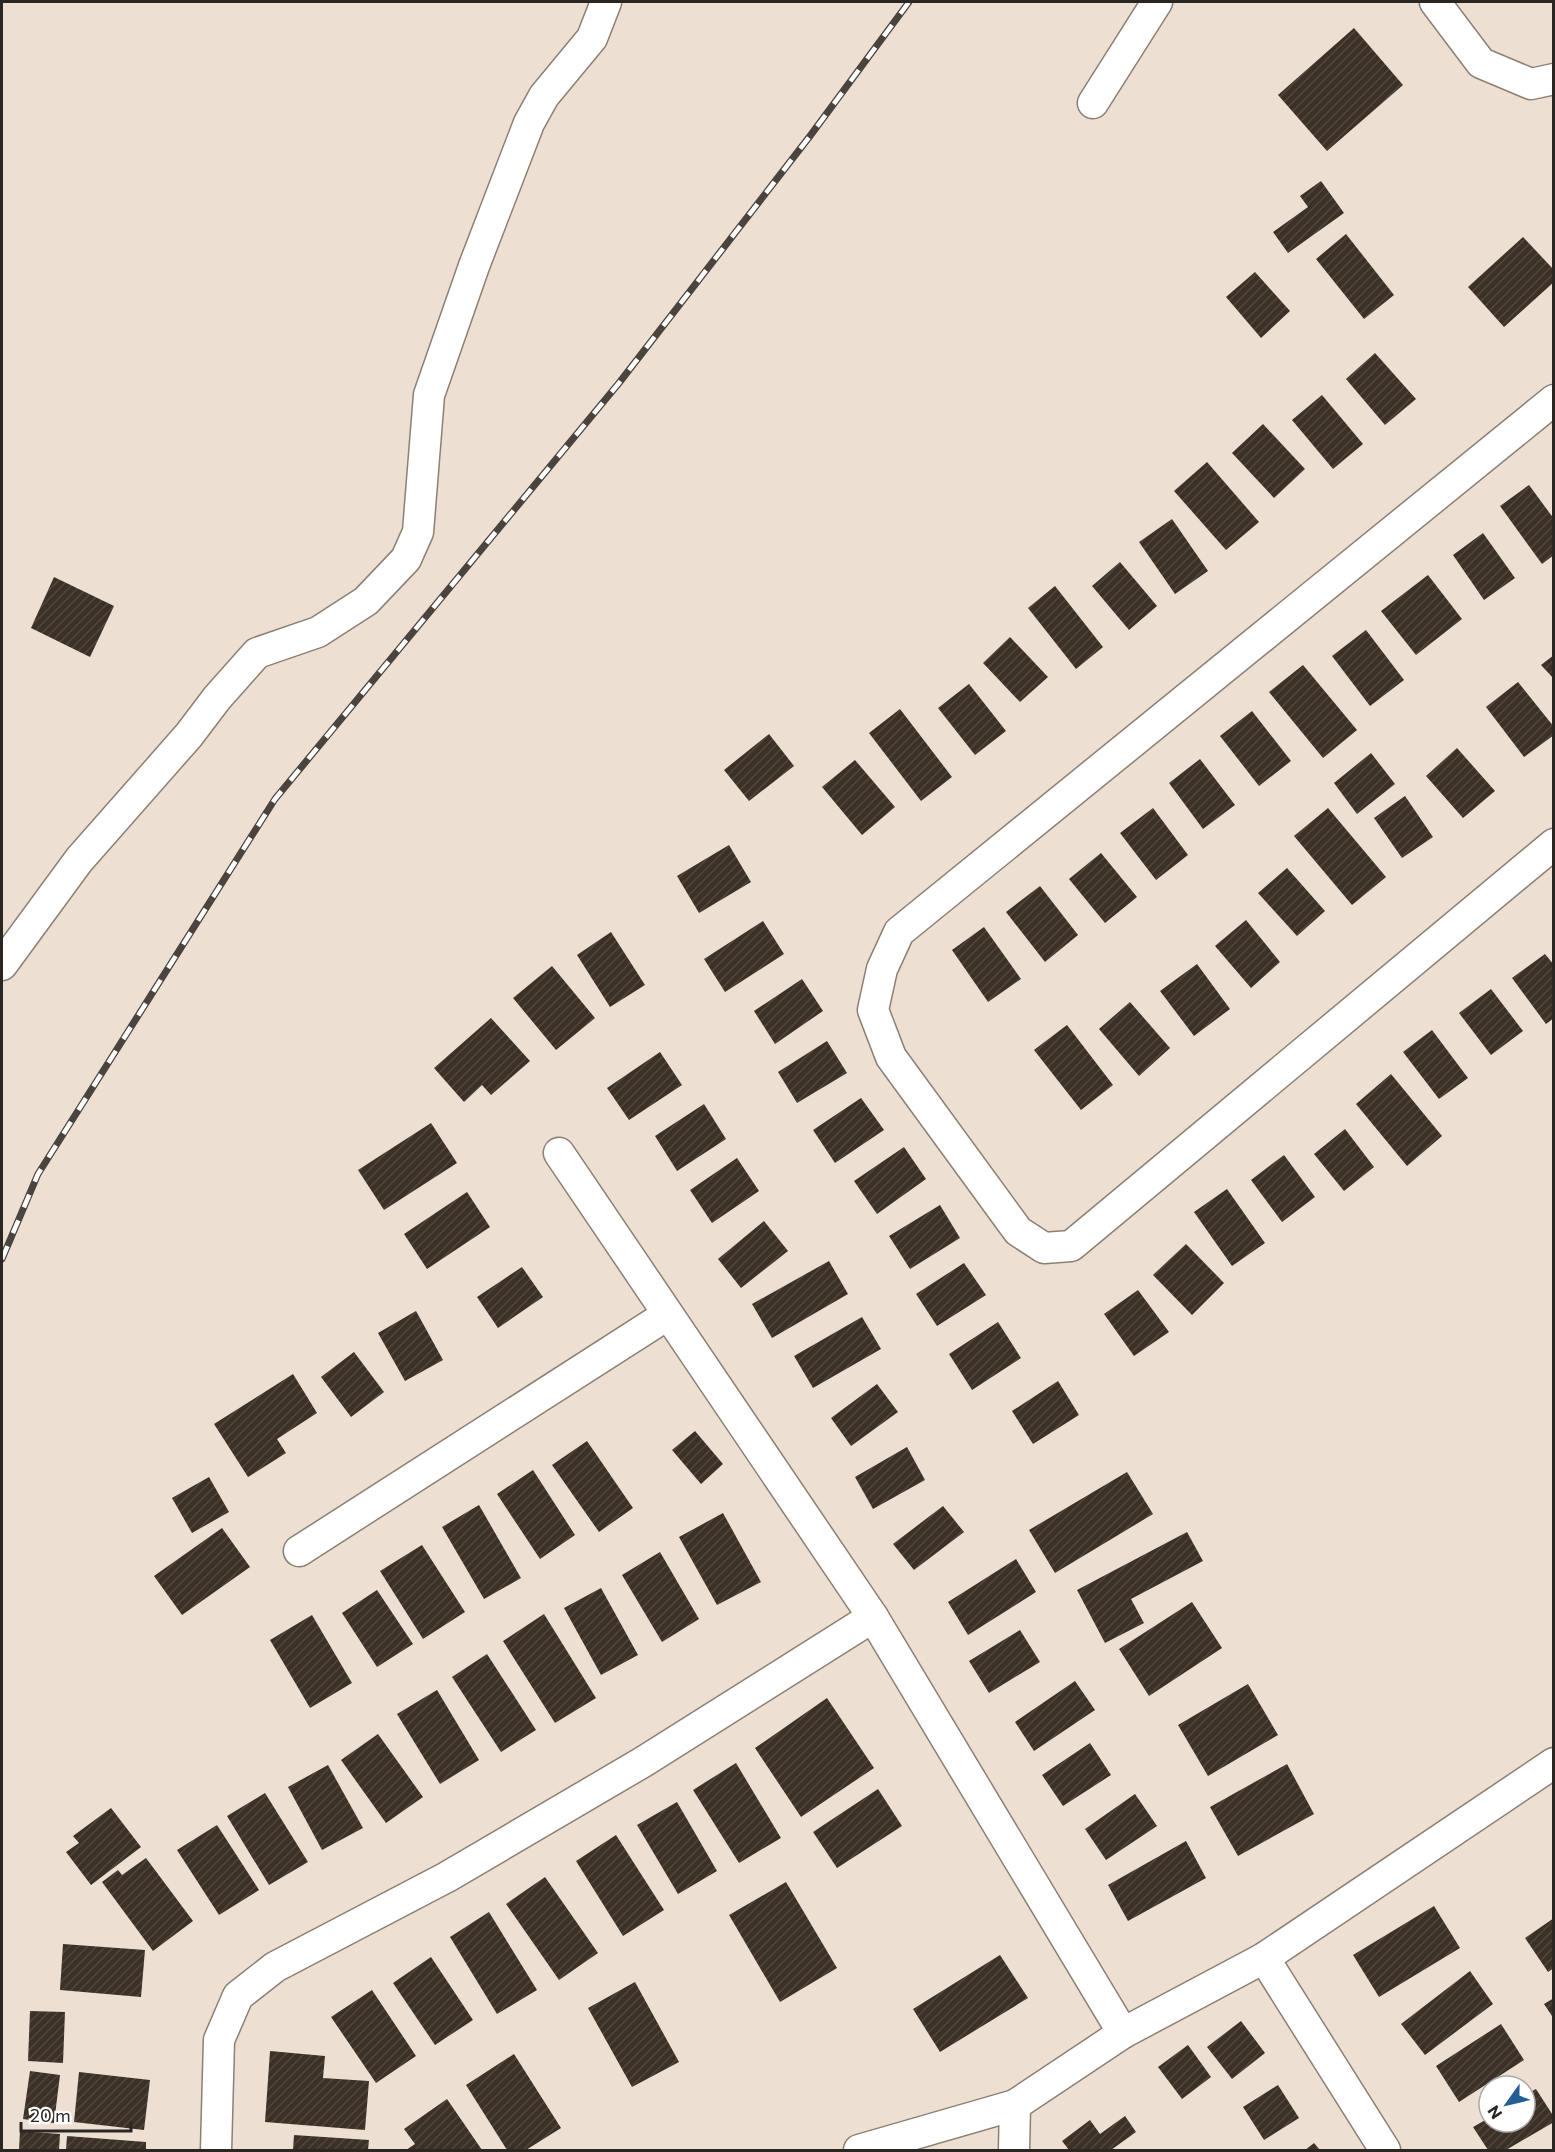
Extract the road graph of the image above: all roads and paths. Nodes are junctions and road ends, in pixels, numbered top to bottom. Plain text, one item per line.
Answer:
1 (606, 2) edge
2 (1158, 2) edge
3 (1435, 2) edge
4 (1554, 79) edge
5 (1093, 103) dead end
6 (1554, 400) edge
7 (1554, 844) edge
8 (2, 965) edge
9 (559, 1153) dead end
10 (667, 1315) junction
11 (298, 1551) dead end
12 (873, 1617) junction
13 (1554, 1763) edge
14 (1264, 1958) junction
15 (1123, 2033) junction
16 (1015, 2105) junction
17 (216, 2151) edge
18 (859, 2151) edge
19 (1014, 2151) edge
20 (1385, 2151) edge

1 - 8 street
2 - 5 street
3 - 4 street
6 - 7 street
9 - 10 street
10 - 11 street
10 - 12 street
12 - 15 street
12 - 17 street
13 - 14 street
14 - 15 street
14 - 20 street
15 - 16 street
16 - 18 street
16 - 19 street

